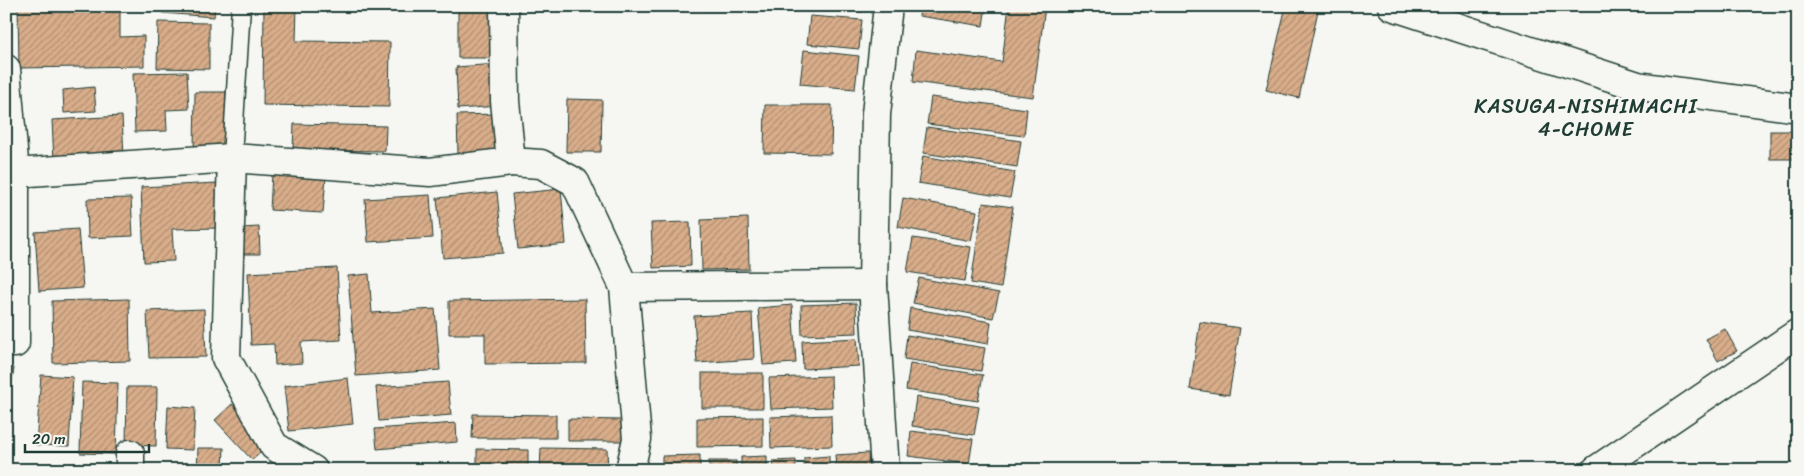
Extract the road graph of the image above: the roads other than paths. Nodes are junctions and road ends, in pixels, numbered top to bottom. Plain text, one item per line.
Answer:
1 (241, 6) edge
2 (504, 6) edge
3 (888, 6) edge
4 (1392, 6) edge
5 (6, 69) edge
6 (1798, 108) edge
7 (232, 158) junction
8 (511, 162) junction
9 (12, 184) edge
10 (873, 285) junction
11 (624, 287) junction
12 (1798, 332) edge
13 (6, 341) edge
14 (312, 470) edge
15 (630, 470) edge
16 (885, 470) edge
17 (1596, 470) edge

1 - 7 lane
2 - 8 street
3 - 10 street
4 - 6 street
5 - 9 street
7 - 8 street
7 - 9 street
7 - 14 street
8 - 11 street
9 - 13 street
10 - 11 street
10 - 16 street
11 - 15 street
12 - 17 street

